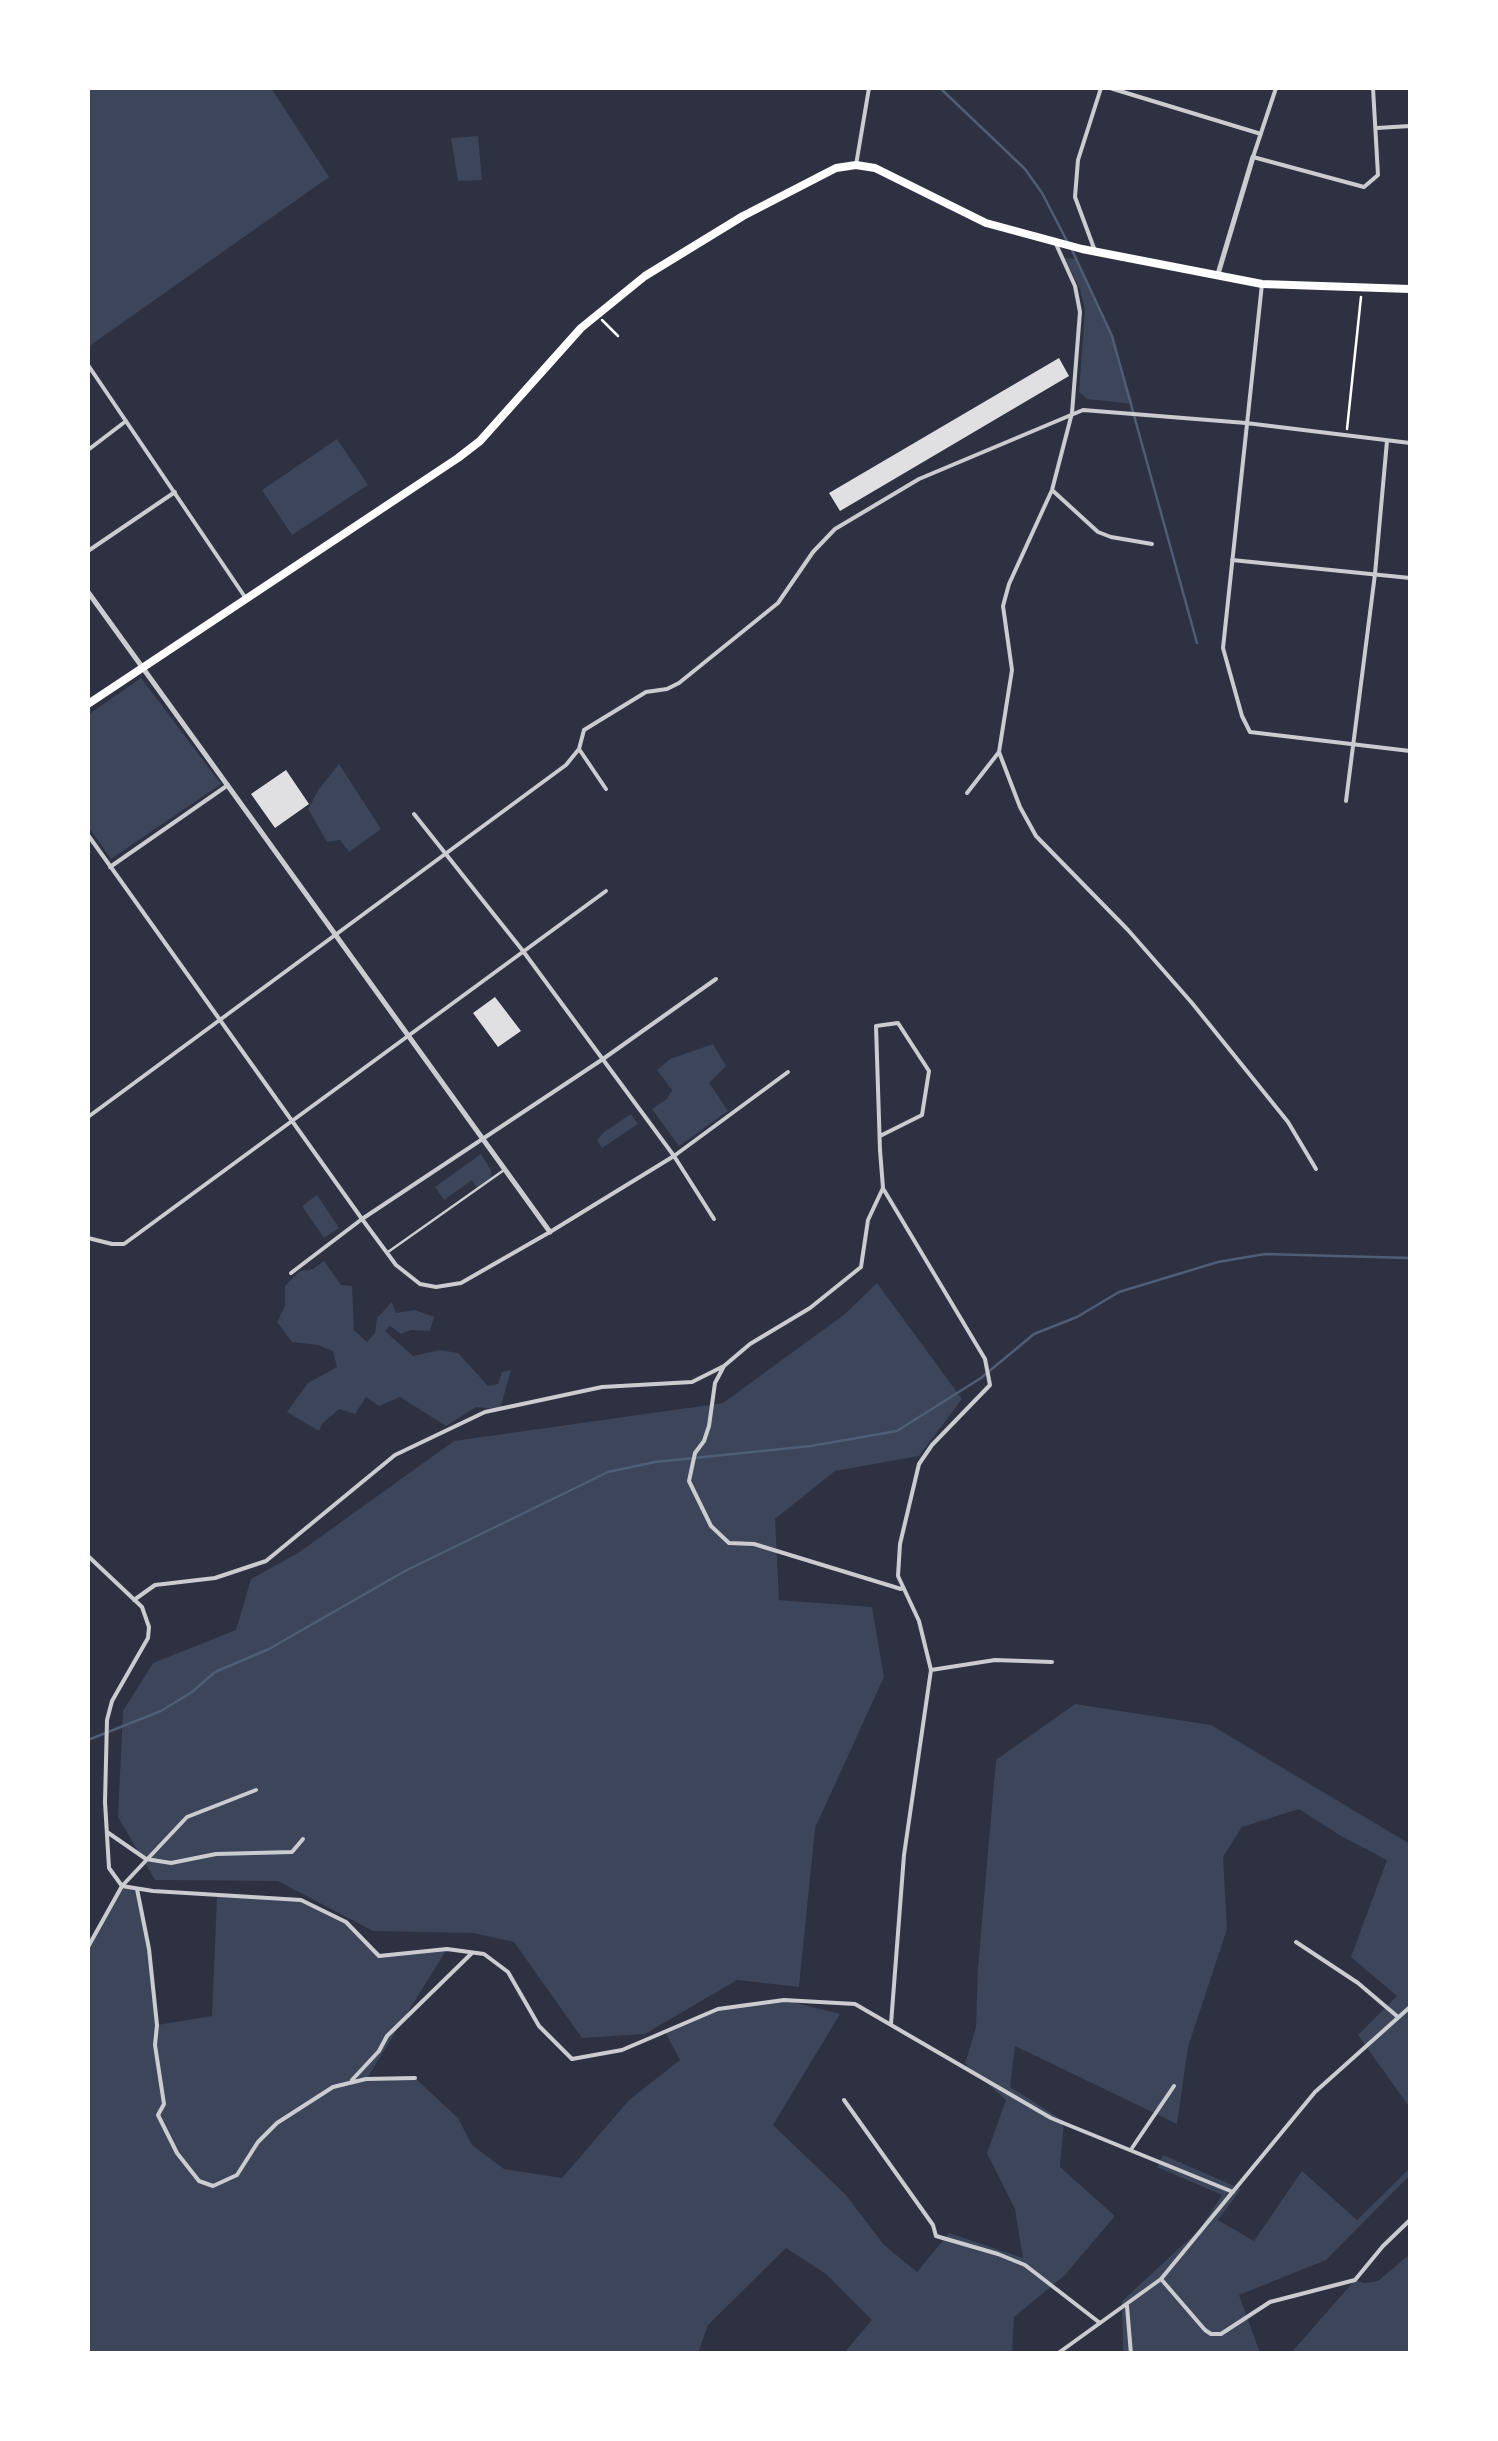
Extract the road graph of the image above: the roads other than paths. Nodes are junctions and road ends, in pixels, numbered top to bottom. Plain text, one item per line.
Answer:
1 (869, 88) edge
2 (1102, 88) edge
3 (1110, 88) edge
4 (1276, 88) edge
5 (1374, 88) edge
6 (1410, 126) edge
7 (1377, 128) junction
8 (1261, 134) junction
9 (1254, 157) junction
10 (856, 165) junction
11 (1055, 243) junction
12 (1095, 251) junction
13 (1217, 276) junction
14 (1262, 284) junction
15 (1410, 289) edge
16 (88, 365) edge
17 (1072, 413) junction
18 (126, 421) junction
19 (1246, 422) junction
20 (1387, 441) junction
21 (1410, 443) edge
22 (88, 450) edge
23 (1052, 490) junction
24 (176, 492) junction
25 (1152, 544) dead end
26 (88, 551) edge
27 (1232, 560) junction
28 (1375, 574) junction
29 (1410, 578) edge
30 (88, 592) edge
31 (247, 600) junction
32 (142, 667) junction
33 (88, 704) edge
34 (1352, 746) junction
35 (579, 749) junction
36 (1410, 751) edge
37 (999, 752) junction
38 (228, 786) junction
39 (606, 789) dead end
40 (966, 792) dead end
41 (1346, 802) dead end
42 (414, 814) dead end
43 (88, 835) edge
44 (445, 854) junction
45 (110, 867) junction
46 (606, 891) dead end
47 (338, 935) junction
48 (523, 951) junction
49 (716, 979) dead end
50 (218, 1022) junction
51 (411, 1036) junction
52 (603, 1059) junction
53 (788, 1072) dead end
54 (88, 1117) edge
55 (292, 1120) junction
56 (880, 1136) junction
57 (483, 1138) junction
58 (674, 1156) junction
59 (1316, 1169) dead end
60 (505, 1170) junction
61 (882, 1188) junction
62 (362, 1219) junction
63 (714, 1219) dead end
64 (550, 1232) junction
65 (88, 1238) edge
66 (387, 1253) junction
67 (291, 1274) dead end
68 (724, 1366) junction
69 (88, 1556) edge
70 (902, 1589) junction
71 (134, 1600) junction
72 (1052, 1662) dead end
73 (931, 1670) junction
74 (256, 1790) dead end
75 (107, 1832) junction
76 (303, 1839) dead end
77 (146, 1859) junction
78 (122, 1886) junction
79 (137, 1889) junction
80 (1296, 1942) dead end
81 (88, 1947) edge
82 (472, 1953) junction
83 (1410, 2007) edge
84 (1398, 2017) junction
85 (891, 2024) junction
86 (415, 2078) dead end
87 (350, 2081) junction
88 (1174, 2086) dead end
89 (844, 2100) dead end
90 (1130, 2150) junction
91 (1233, 2192) junction
92 (1410, 2220) edge
93 (1161, 2279) junction
94 (1127, 2306) junction
95 (1100, 2323) junction
96 (1056, 2354) edge
97 (1131, 2354) edge

1 - 10 street
2 - 12 street
3 - 8 street
4 - 8 street
5 - 7 street
6 - 7 street
7 - 9 street
8 - 9 street
9 - 13 street
10 - 11 main road
10 - 31 main road
11 - 12 main road
11 - 17 street
12 - 13 main road
13 - 14 main road
14 - 15 main road
14 - 19 street
16 - 18 street
17 - 19 street
17 - 23 street
17 - 35 street
18 - 22 street
18 - 24 street
19 - 20 street
19 - 27 street
20 - 21 street
20 - 28 street
23 - 25 street
23 - 37 street
24 - 26 street
24 - 31 street
27 - 28 street
27 - 34 street
28 - 29 street
28 - 34 street
30 - 32 street
31 - 32 main road
32 - 33 main road
32 - 38 street
34 - 36 street
34 - 41 street
35 - 39 street
35 - 44 street
37 - 40 street
37 - 59 street
38 - 45 street
38 - 47 street
42 - 44 street
43 - 45 street
44 - 47 street
44 - 48 street
45 - 50 street
46 - 48 street
47 - 50 street
47 - 51 street
48 - 51 street
48 - 52 street
49 - 52 street
50 - 54 street
50 - 55 street
51 - 55 street
51 - 57 street
52 - 57 street
52 - 58 street
53 - 58 street
55 - 62 street
55 - 65 street
56 - 56 street
56 - 61 street
57 - 60 street
57 - 62 street
58 - 63 street
58 - 64 street
60 - 64 street
60 - 66 lane
61 - 68 street
61 - 70 street
62 - 66 street
62 - 67 street
64 - 66 street
68 - 70 street
68 - 71 street
69 - 71 street
70 - 73 street
71 - 75 street
72 - 73 street
73 - 85 street
74 - 77 street
75 - 77 street
75 - 78 street
76 - 77 street
77 - 78 street
78 - 79 street
78 - 81 street
79 - 82 street
79 - 87 street
80 - 84 street
82 - 85 street
82 - 87 street
83 - 84 street
84 - 91 street
85 - 90 street
86 - 87 street
88 - 90 street
89 - 95 street
90 - 91 street
91 - 93 street
92 - 93 street
93 - 94 street
94 - 95 street
94 - 97 street
95 - 96 street

